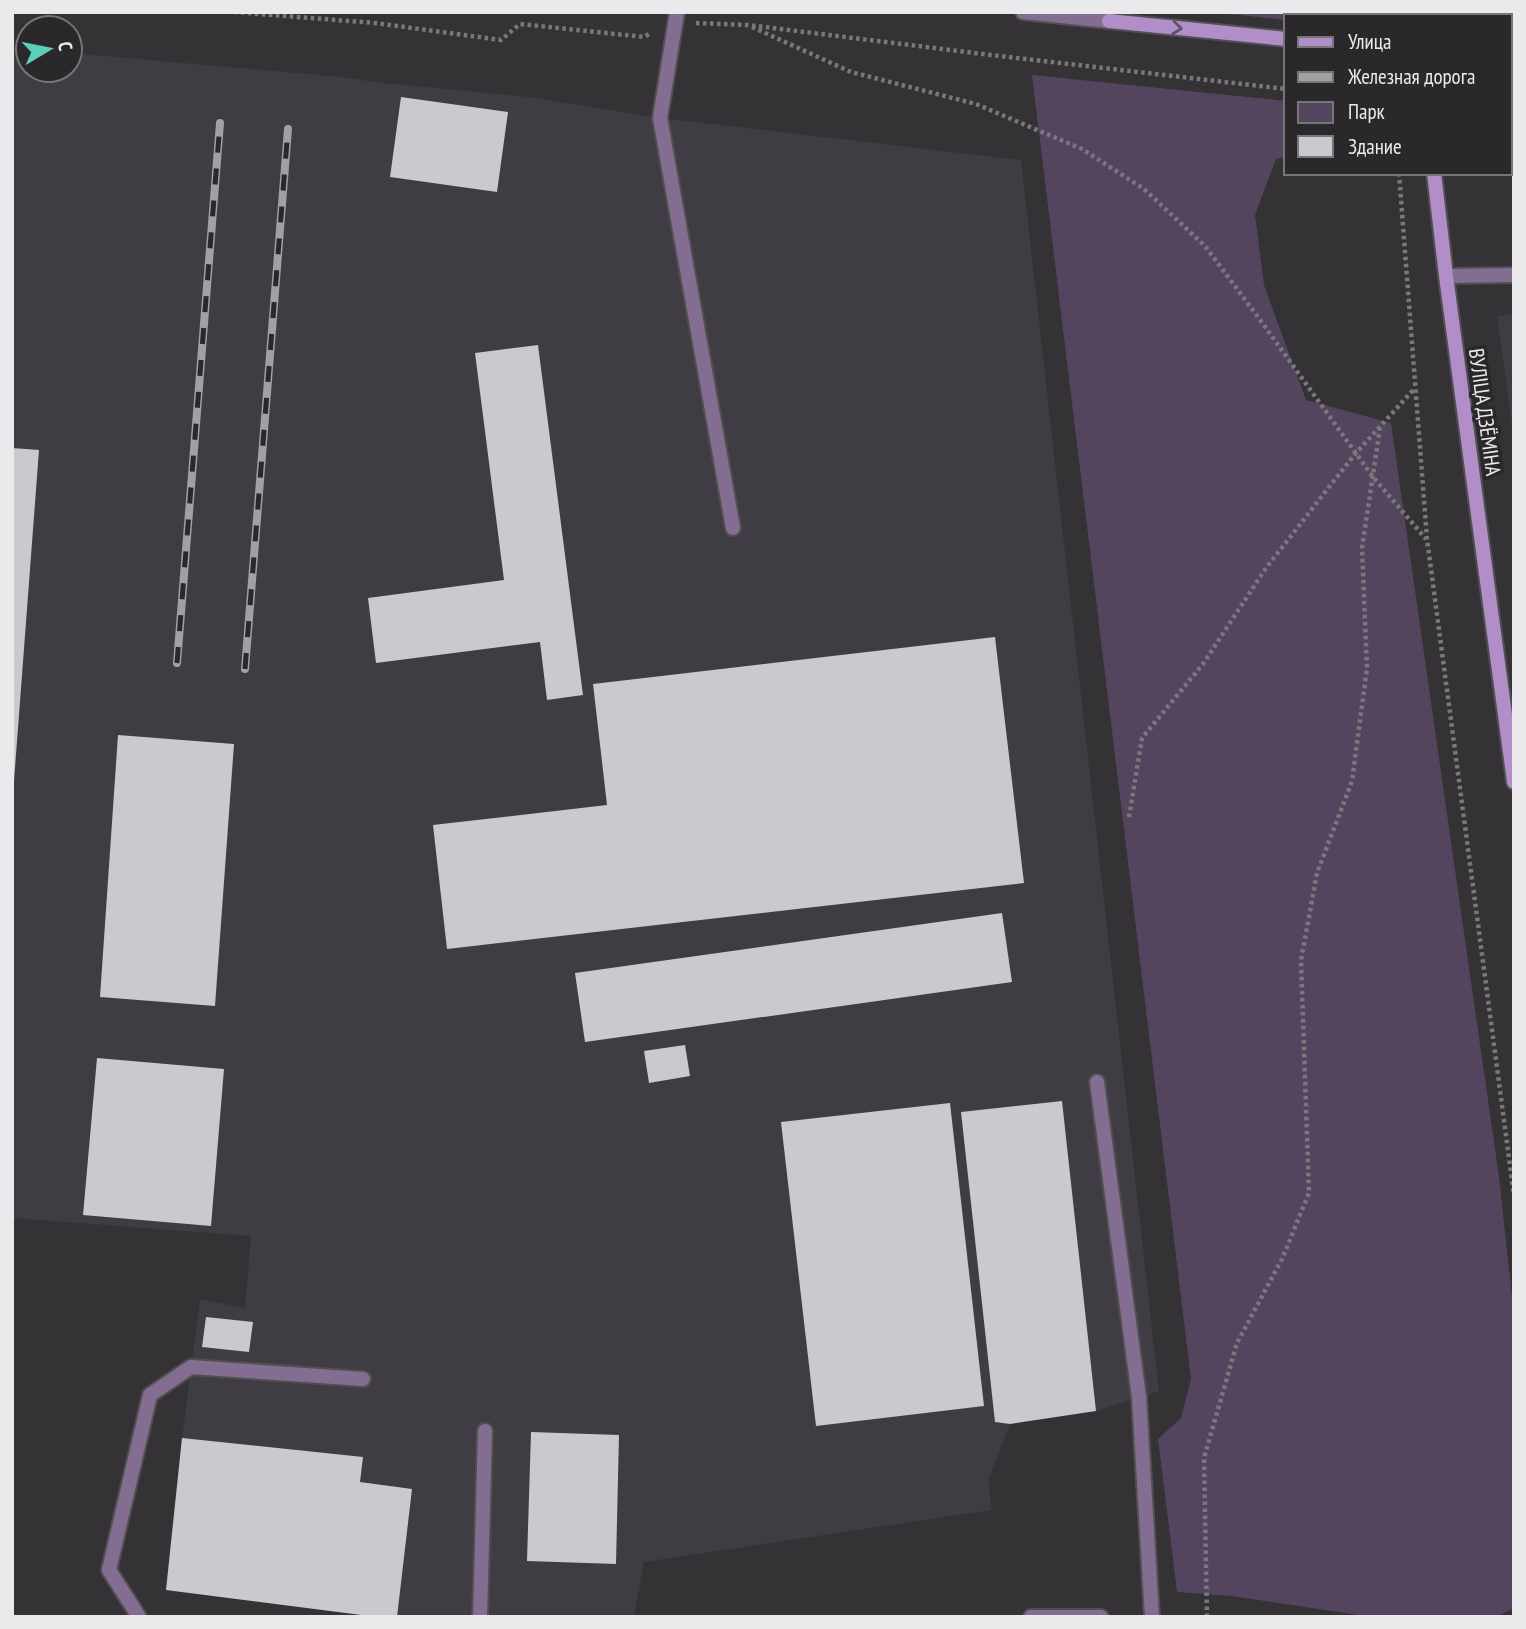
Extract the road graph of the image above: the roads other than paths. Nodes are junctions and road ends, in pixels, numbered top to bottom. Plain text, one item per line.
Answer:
1 (1023, 12) edge
2 (676, 17) edge
3 (1115, 17) edge
4 (1284, 39) edge
5 (1434, 175) edge
6 (1514, 275) edge
7 (1446, 276) junction
8 (733, 528) dead end
9 (1514, 782) edge
10 (1097, 1082) dead end
11 (363, 1379) dead end
12 (485, 1431) dead end
13 (139, 1617) edge
14 (480, 1617) edge
15 (1031, 1617) edge
16 (1101, 1617) edge
17 (1152, 1617) edge

1 - 3 street
2 - 8 street
3 -> 4 main road
5 - 7 main road, ВУЛІЦА ДЗЁМІНА
6 - 7 street
7 - 9 main road, ВУЛІЦА ДЗЁМІНА
10 - 17 street
11 - 13 street
12 - 14 street
15 - 16 street

